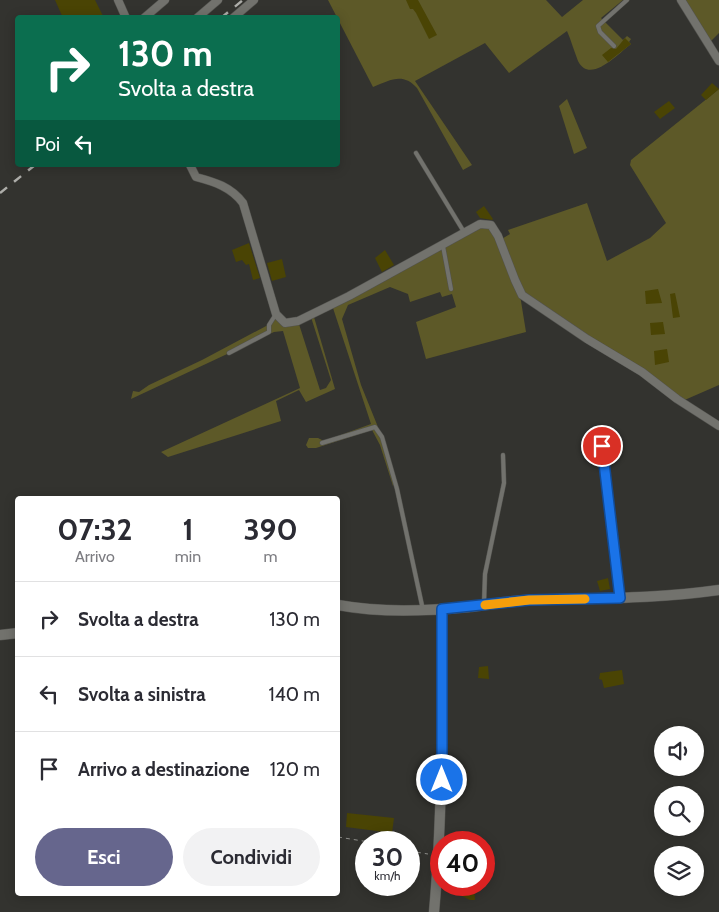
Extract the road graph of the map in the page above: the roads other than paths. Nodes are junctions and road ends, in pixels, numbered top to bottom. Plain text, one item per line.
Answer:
1 (118, 0) edge
2 (165, 0) edge
3 (218, 0) edge
4 (254, 0) edge
5 (627, 0) edge
6 (681, 0) edge
7 (125, 15) edge
8 (148, 15) edge
9 (200, 15) edge
10 (236, 15) edge
11 (614, 46) dead end
12 (719, 61) edge
13 (416, 153) dead end
14 (191, 167) edge
15 (464, 232) junction
16 (442, 243) junction
17 (451, 289) dead end
18 (276, 314) junction
19 (230, 353) dead end
20 (719, 426) edge
21 (322, 443) dead end
22 (602, 446) dead end
23 (502, 455) dead end
24 (719, 590) edge
25 (620, 598) junction
26 (340, 605) edge
27 (485, 605) junction
28 (442, 609) junction
29 (423, 610) junction
30 (15, 633) edge
31 (0, 635) edge
32 (434, 912) edge

1 - 7 street
2 - 8 street
3 - 9 street
4 - 10 street
5 - 11 lane
6 - 12 street
13 - 15 lane
14 - 18 street
15 - 16 street
15 - 20 street
16 - 17 lane
16 - 18 street
18 - 19 lane
21 - 29 lane
22 - 25 lane
23 - 27 lane
24 - 25 street
25 - 27 street
26 - 29 street
27 - 28 street
28 - 29 street
28 - 32 street
30 - 31 street

